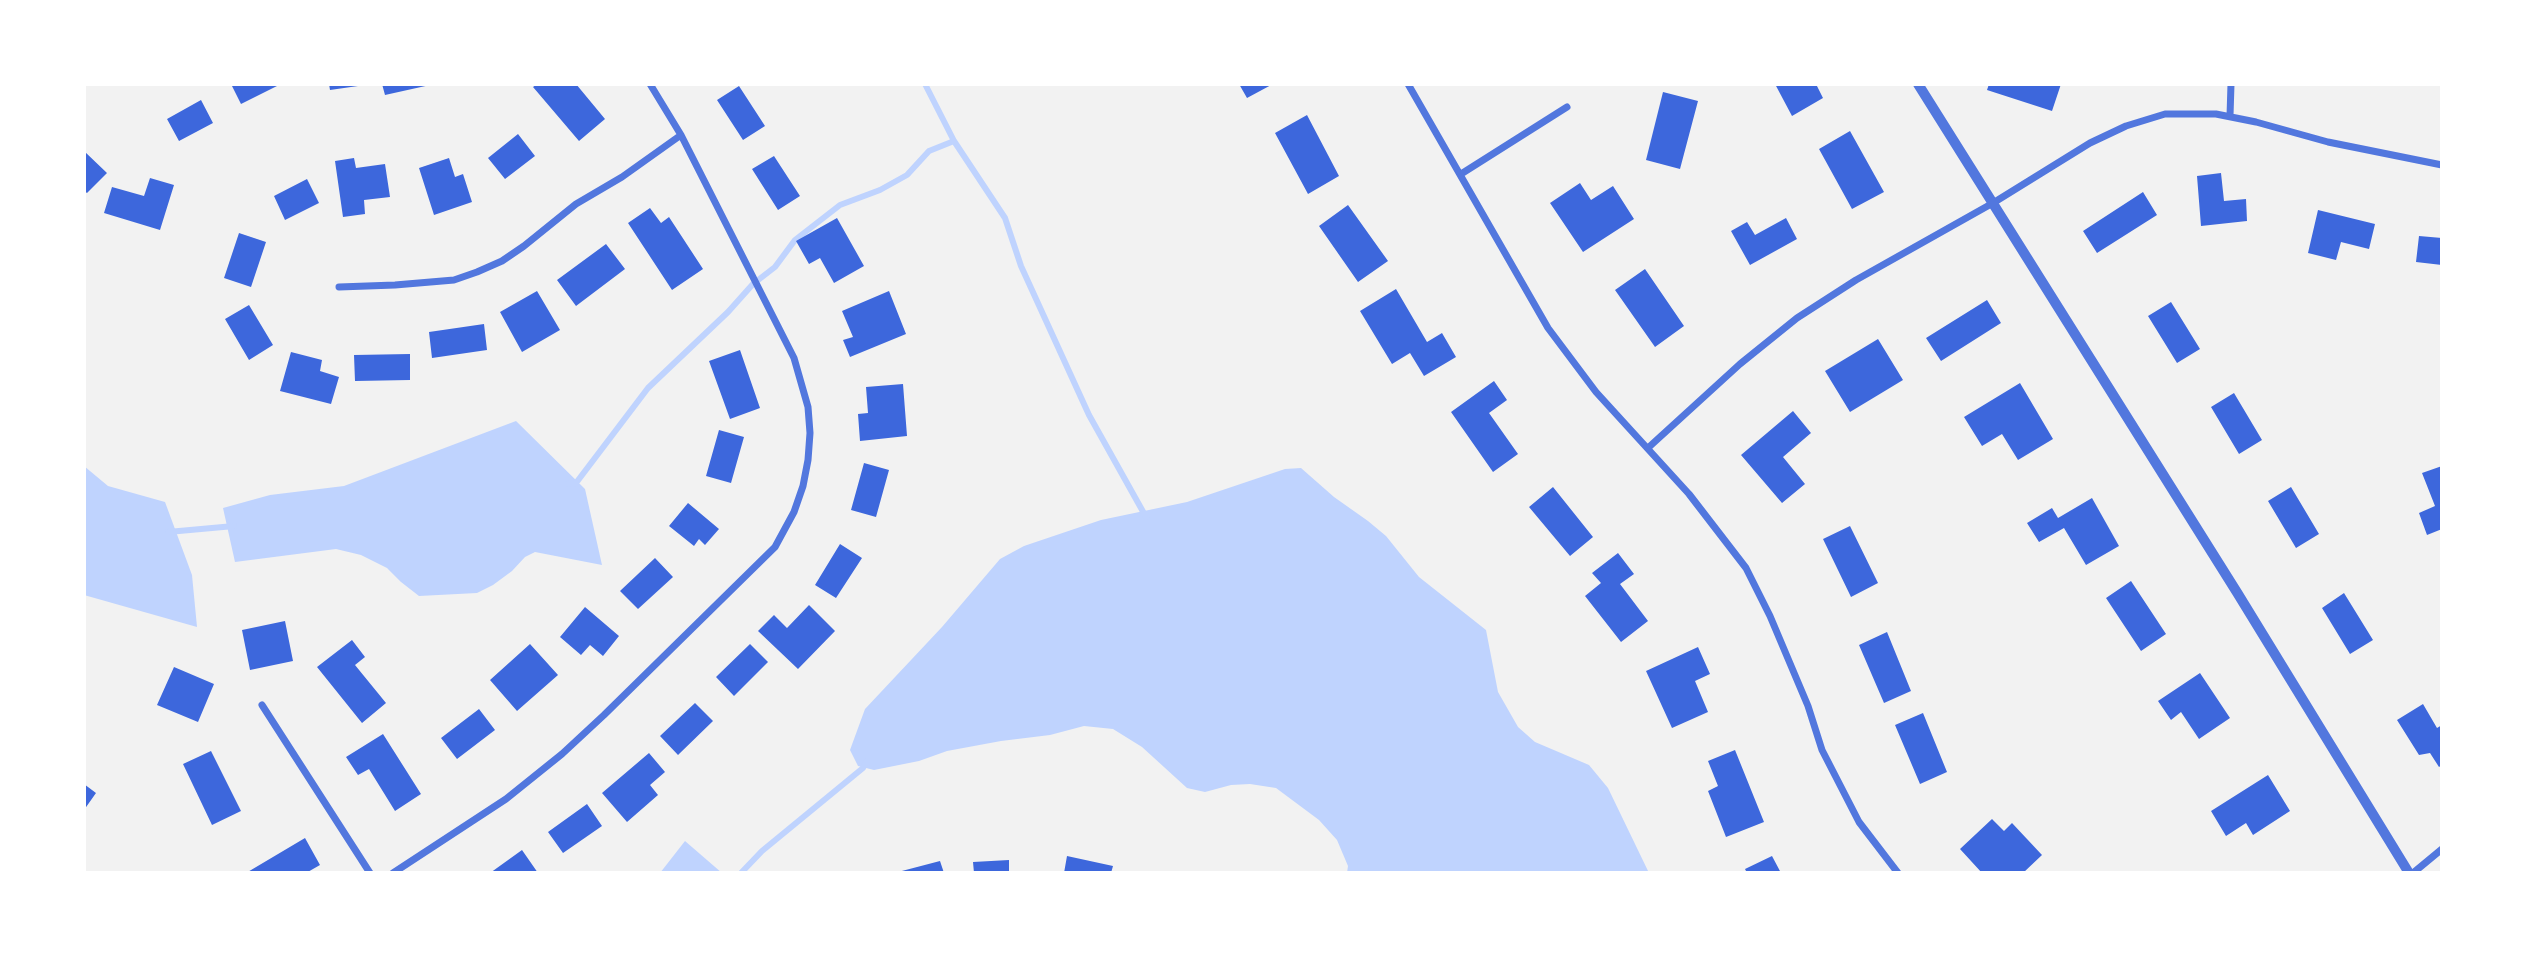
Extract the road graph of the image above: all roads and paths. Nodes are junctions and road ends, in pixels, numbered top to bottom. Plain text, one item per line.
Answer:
1 (650, 84) edge
2 (1408, 84) edge
3 (1918, 84) edge
4 (2231, 84) edge
5 (1567, 107) dead end
6 (2230, 116) junction
7 (681, 135) junction
8 (2442, 165) edge
9 (1461, 174) junction
10 (1993, 203) junction
11 (339, 286) dead end
12 (1648, 447) junction
13 (262, 705) dead end
14 (2442, 849) edge
15 (370, 873) edge
16 (393, 873) edge
17 (1898, 873) edge
18 (2411, 873) edge

1 - 7 street
2 - 9 street
3 - 10 street
4 - 6 street
5 - 9 street
6 - 8 street
6 - 10 street
7 - 11 street
7 - 16 street
9 - 12 street
10 - 12 street
10 - 18 street
12 - 17 street
13 - 15 street
14 - 18 street

